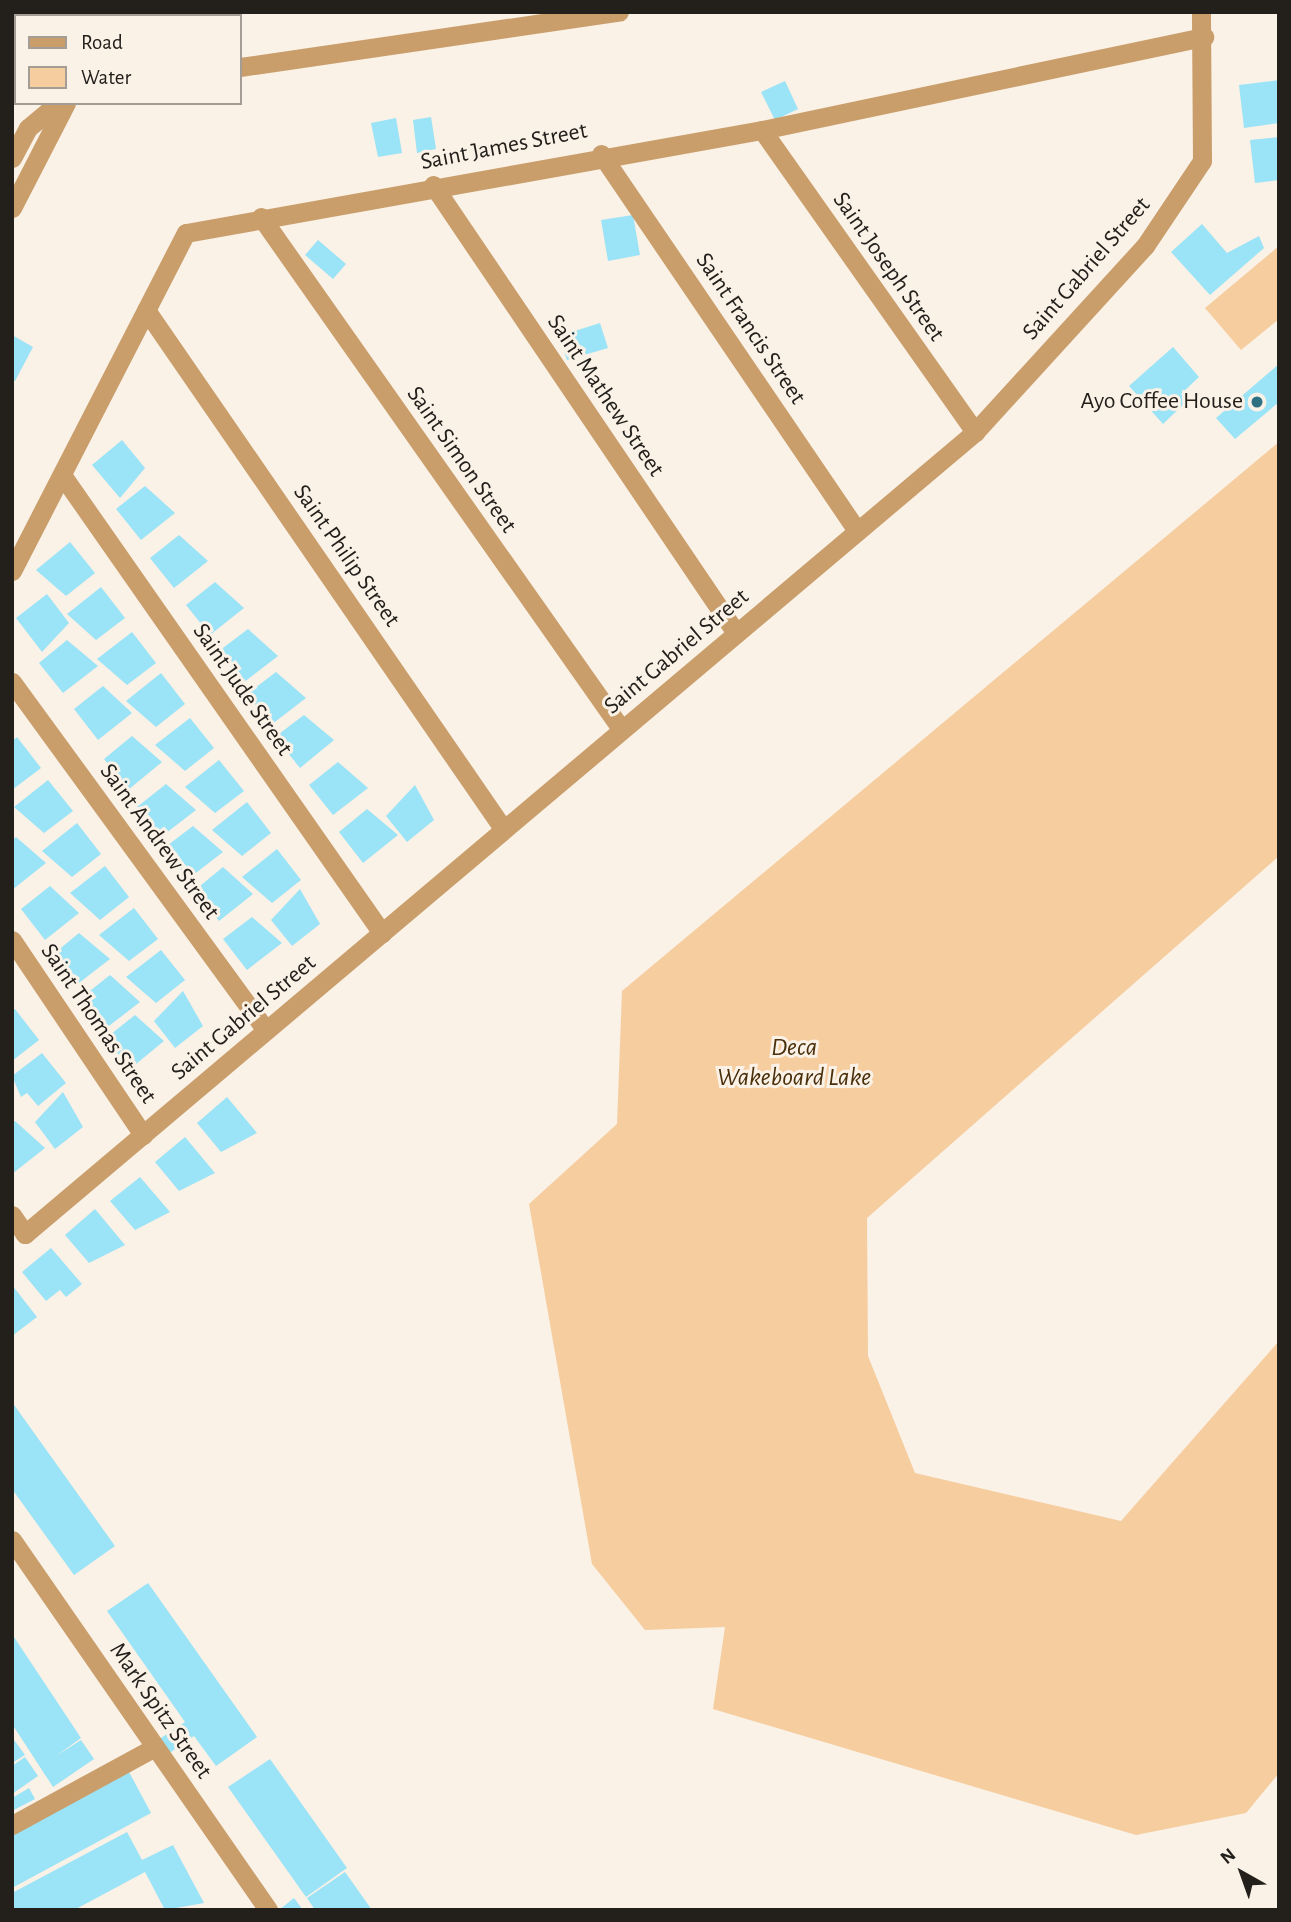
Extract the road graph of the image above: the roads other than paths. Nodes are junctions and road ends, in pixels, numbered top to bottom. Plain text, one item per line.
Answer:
1 (619, 12) edge
2 (1201, 12) edge
3 (1204, 37) junction
4 (242, 67) edge
5 (55, 105) edge
6 (65, 105) edge
7 (55, 124) junction
8 (20, 130) edge
9 (762, 130) junction
10 (601, 154) junction
11 (12, 158) edge
12 (433, 186) junction
13 (12, 208) edge
14 (261, 217) junction
15 (146, 310) junction
16 (975, 432) junction
17 (62, 475) junction
18 (857, 531) junction
19 (12, 571) edge
20 (736, 633) junction
21 (12, 682) edge
22 (622, 730) junction
23 (504, 830) junction
24 (382, 933) junction
25 (12, 940) edge
26 (266, 1030) junction
27 (143, 1135) junction
28 (12, 1215) edge
29 (12, 1540) edge
30 (155, 1747) junction
31 (12, 1825) edge
32 (268, 1910) edge

1 - 4 street
2 - 3 street, Saint Gabriel Street
3 - 9 street, Saint James Street
3 - 16 street, Saint Gabriel Street
5 - 8 street
6 - 7 street
7 - 8 street
7 - 13 street
8 - 11 street
9 - 10 street, Saint James Street
9 - 16 street, Saint Joseph Street
10 - 12 street, Saint James Street
10 - 18 street, Saint Francis Street
12 - 14 street, Saint James Street
12 - 20 street, Saint Mathew Street
14 - 15 street, Saint James Street
14 - 22 street, Saint Simon Street
15 - 17 street, Saint James Street
15 - 23 street, Saint Philip Street
16 - 18 street, Saint Gabriel Street
17 - 19 street, Saint James Street
17 - 24 street, Saint Jude Street
18 - 20 street, Saint Gabriel Street
20 - 22 street, Saint Gabriel Street
21 - 26 street, Saint Andrew Street
22 - 23 street, Saint Gabriel Street
23 - 24 street, Saint Gabriel Street
24 - 26 street, Saint Gabriel Street
25 - 27 street, Saint Thomas Street
26 - 27 street, Saint Gabriel Street
27 - 28 street, Saint Gabriel Street
29 - 30 street, Mark Spitz Street
30 - 31 street
30 - 32 street, Mark Spitz Street

